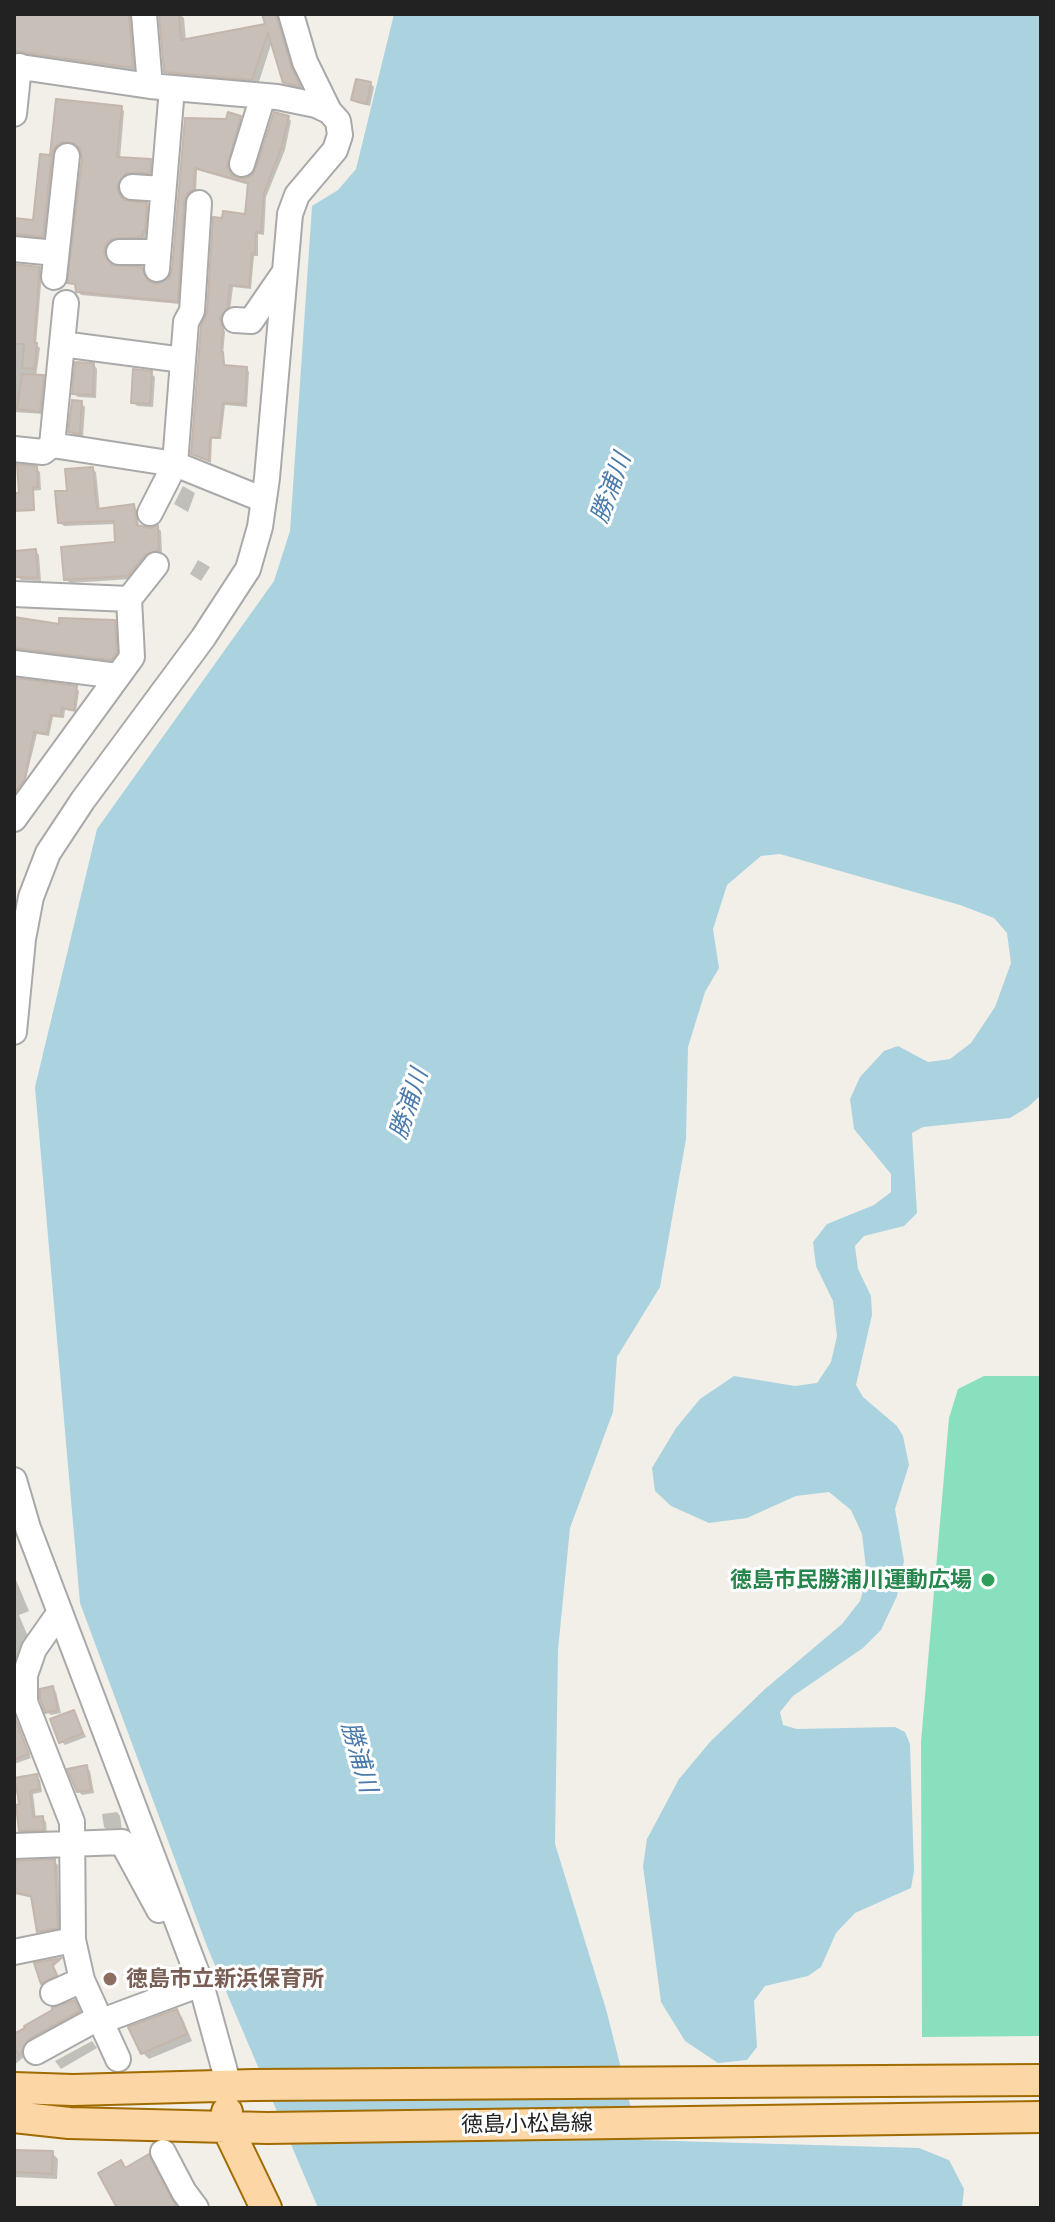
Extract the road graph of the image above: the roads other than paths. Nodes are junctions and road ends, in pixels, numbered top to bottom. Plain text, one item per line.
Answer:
1 (144, 14) edge
2 (291, 14) edge
3 (16, 66) edge
4 (161, 87) junction
5 (263, 96) junction
6 (329, 111) junction
7 (14, 114) edge
8 (67, 156) dead end
9 (242, 164) dead end
10 (132, 187) dead end
11 (163, 189) junction
12 (199, 203) dead end
13 (14, 249) edge
14 (119, 252) dead end
15 (285, 272) junction
16 (66, 303) dead end
17 (235, 320) dead end
18 (62, 344) junction
19 (183, 360) junction
20 (52, 445) junction
21 (14, 449) edge
22 (175, 464) junction
23 (264, 500) junction
24 (150, 513) dead end
25 (156, 565) dead end
26 (14, 594) edge
27 (129, 599) junction
28 (14, 663) edge
29 (118, 676) junction
30 (17, 808) edge
31 (14, 1032) edge
32 (14, 1480) edge
33 (14, 1538) edge
34 (37, 1552) junction
35 (60, 1612) junction
36 (20, 1674) edge
37 (71, 1845) junction
38 (14, 1846) edge
39 (177, 1921) junction
40 (73, 1940) junction
41 (14, 1952) edge
42 (82, 1980) junction
43 (201, 1984) junction
44 (53, 1993) dead end
45 (101, 2019) junction
46 (36, 2052) dead end
47 (118, 2059) dead end
48 (1041, 2080) edge
49 (241, 2086) junction
50 (14, 2088) edge
51 (14, 2117) edge
52 (1041, 2117) edge
53 (227, 2127) junction
54 (163, 2152) dead end
55 (196, 2208) edge
56 (266, 2208) edge

1 - 4 street
2 - 6 street
3 - 4 street
3 - 7 street
4 - 5 street
4 - 11 street
5 - 6 street
5 - 9 street
6 - 15 street
8 - 13 street
10 - 11 street
11 - 14 street
12 - 19 street
15 - 17 street
15 - 23 street
16 - 18 street
18 - 19 street
18 - 20 street
19 - 22 street
20 - 21 street
20 - 22 street
22 - 23 street
22 - 24 street
23 - 31 street
25 - 27 street
26 - 27 street
27 - 29 street
28 - 29 street
29 - 30 street
32 - 34 street
33 - 34 street
34 - 35 street
35 - 36 street
35 - 39 street
36 - 37 street
37 - 38 street
37 - 39 street
37 - 40 street
39 - 43 street
40 - 41 street
40 - 42 street
42 - 44 street
42 - 45 street
43 - 45 street
43 - 49 street
45 - 46 street
45 - 47 street
48 - 49 main road, 徳島小松島線
49 - 50 main road, 徳島小松島線
49 - 53 main road
51 - 53 main road, 徳島小松島線
52 - 53 main road, 徳島小松島線
53 - 56 main road
54 - 55 street

